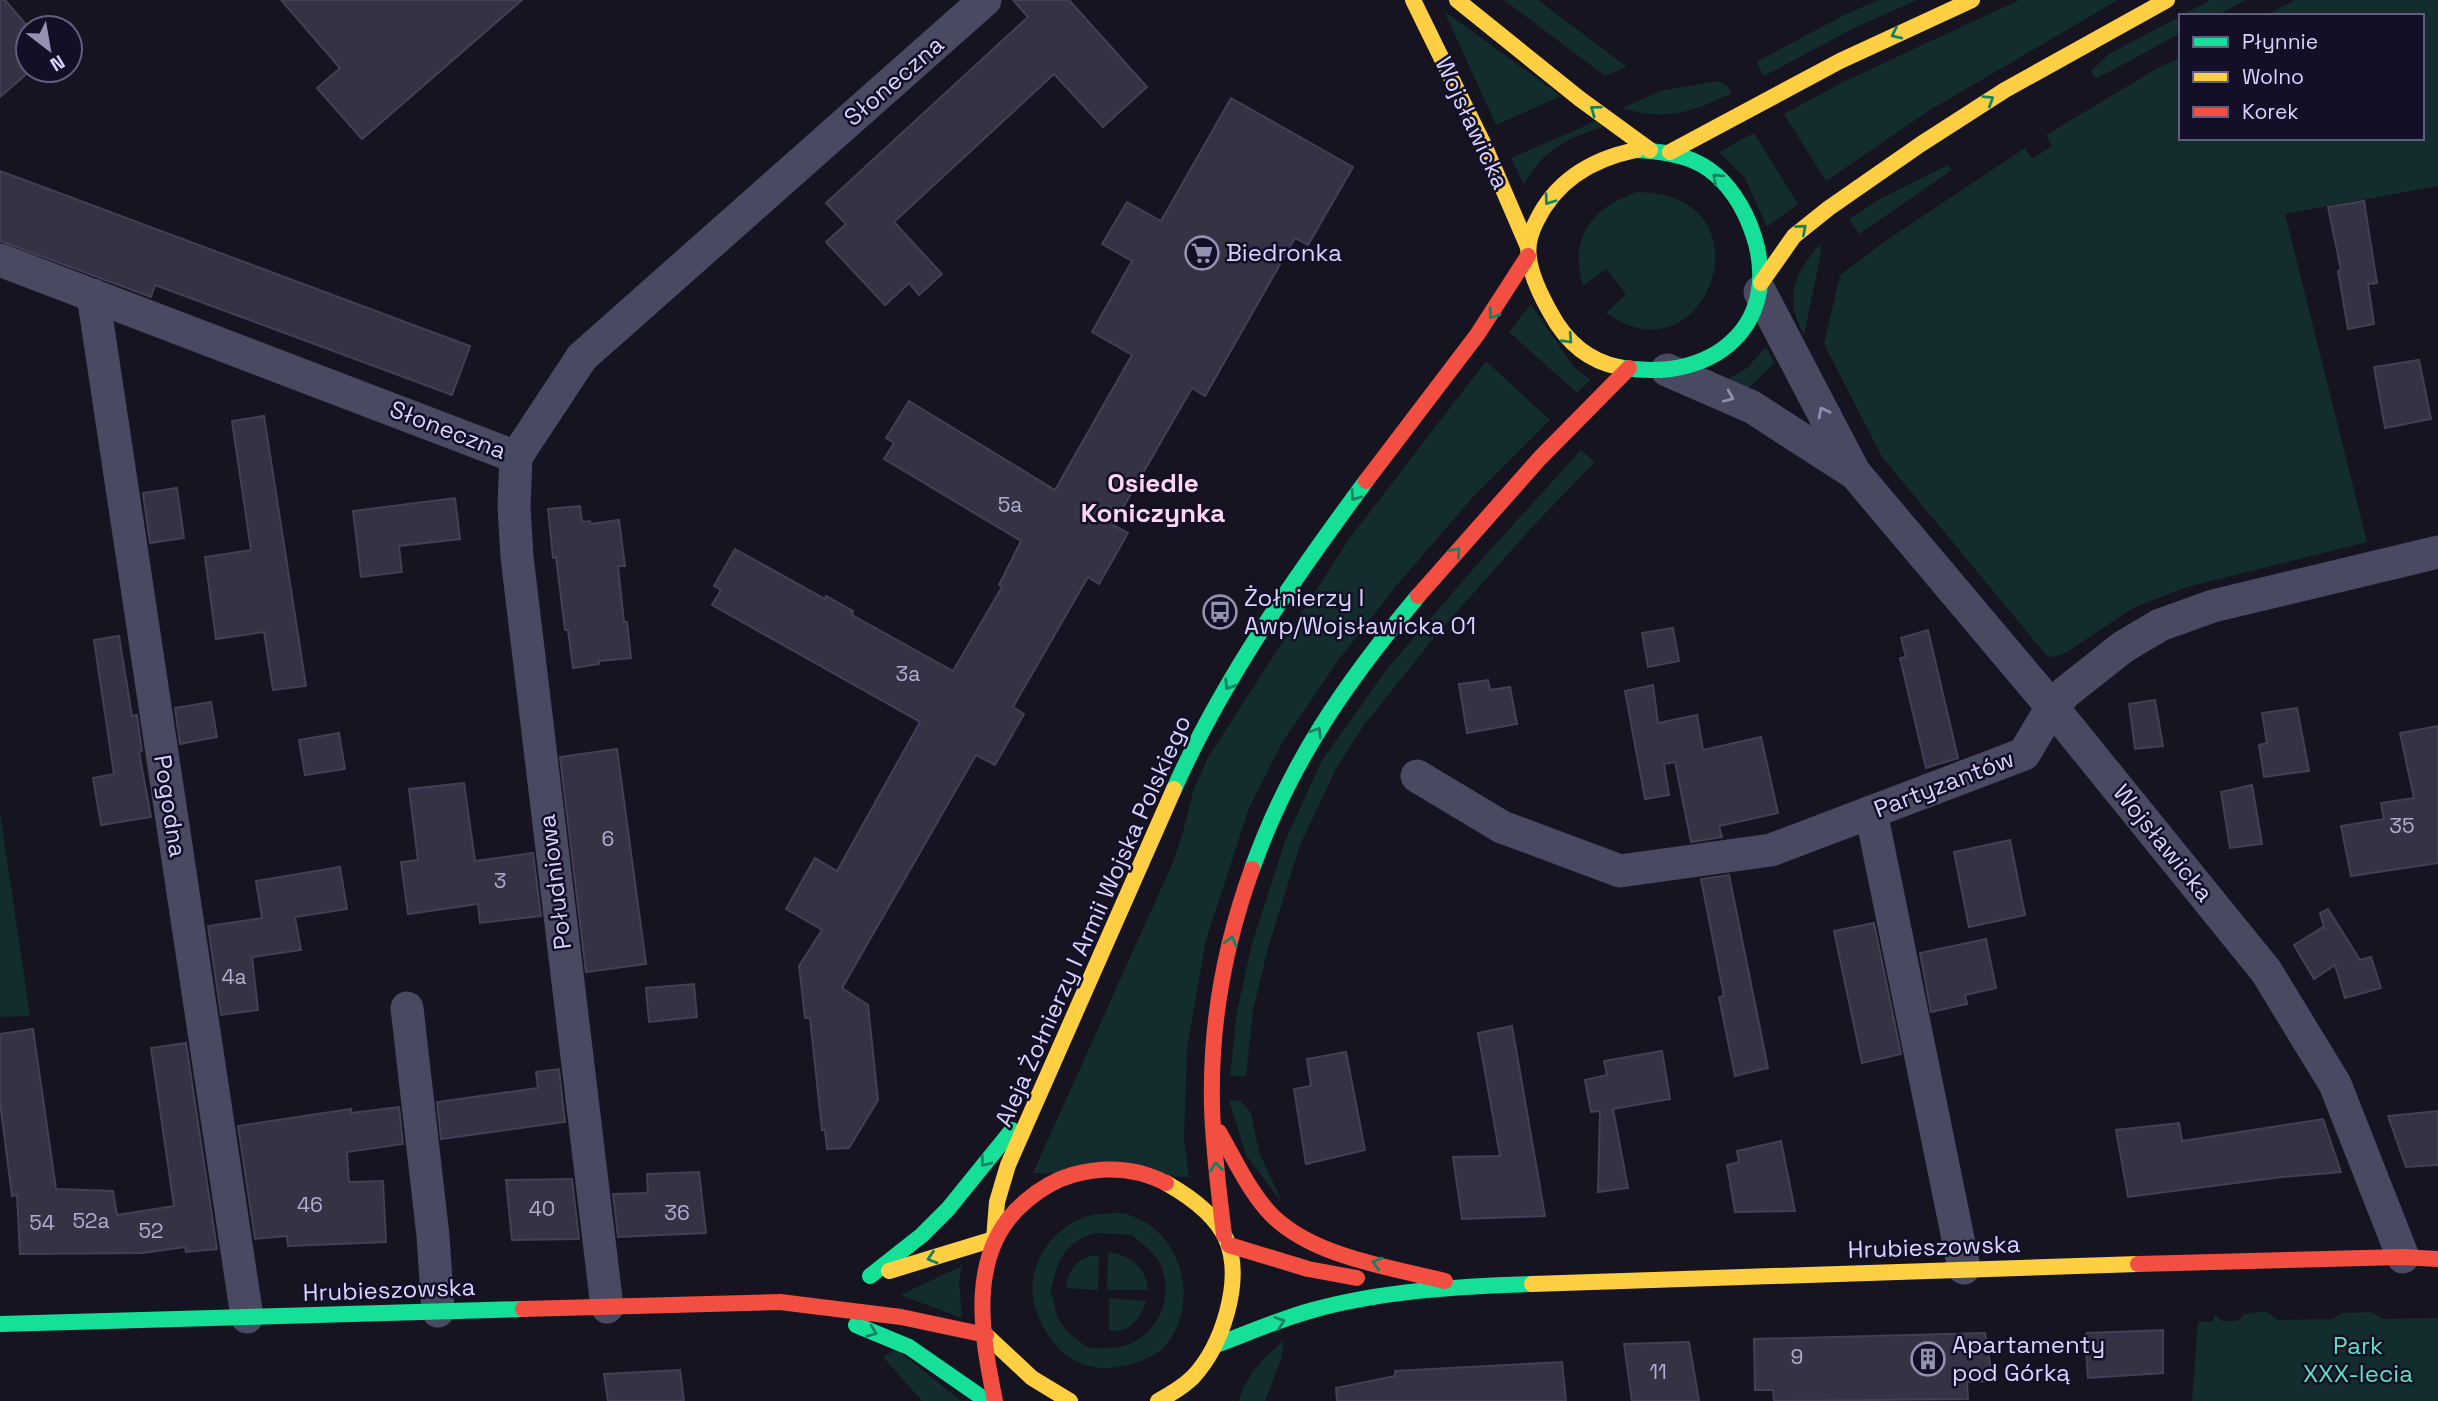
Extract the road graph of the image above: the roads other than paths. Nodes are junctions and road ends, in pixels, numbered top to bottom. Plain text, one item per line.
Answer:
1 (985, 0) edge
2 (1413, 0) edge
3 (1457, 0) edge
4 (1972, 0) edge
5 (2167, 0) edge
6 (1650, 150) junction
7 (1670, 152) junction
8 (1528, 252) junction
9 (0, 260) edge
10 (1760, 288) junction
11 (93, 295) junction
12 (1629, 368) junction
13 (1667, 370) junction
14 (516, 457) junction
15 (1854, 472) junction
16 (2438, 552) edge
17 (2052, 707) junction
18 (1417, 776) dead end
19 (1871, 812) junction
20 (407, 1008) dead end
21 (1031, 1111) junction
22 (1213, 1122) junction
23 (994, 1239) junction
24 (1226, 1240) junction
25 (2438, 1246) edge
26 (2403, 1257) junction
27 (2438, 1259) edge
28 (1964, 1268) junction
29 (1467, 1286) junction
30 (819, 1291) dead end
31 (780, 1301) junction
32 (607, 1307) junction
33 (808, 1307) junction
34 (438, 1311) junction
35 (247, 1317) junction
36 (0, 1324) edge
37 (986, 1335) junction
38 (1216, 1345) junction
39 (1202, 1368) junction
40 (987, 1401) edge
41 (996, 1401) edge
42 (1070, 1401) edge
43 (1158, 1401) edge
44 (1195, 1401) edge

1 - 14 street, Słoneczna
2 - 8 main road, Wojsławicka
6 -> 3 main road
4 -> 7 main road
10 -> 5 main road
6 - 7 main road
6 -> 8 main road
10 -> 7 main road
8 -> 12 main road
8 -> 21 main road, Aleja Żołnierzy I Armii Wojska Polskiego
9 - 11 street, Słoneczna
10 - 13 main road
15 -> 10 street, Wojsławicka
11 - 14 street, Słoneczna
11 - 35 street, Pogodna
12 - 13 main road
22 -> 12 main road
13 -> 15 street, Wojsławicka
14 - 32 street, Południowa
15 - 17 street, Wojsławicka
16 - 17 street, Partyzantów
17 - 19 street, Partyzantów
17 - 26 street, Wojsławicka
18 - 19 street, Partyzantów
19 - 28 street
20 - 34 street
21 - 23 main road, Aleja Żołnierzy I Armii Wojska Polskiego
21 - 23 main road
24 -> 22 main road
29 -> 22 main road
23 - 24 main road
23 - 37 main road
24 - 29 main road
24 - 38 main road
25 - 26 main road
26 - 27 main road
26 - 28 main road, Hrubieszowska
28 - 29 main road, Hrubieszowska
38 -> 29 main road
30 - 31 main road
31 - 32 main road, Hrubieszowska
31 - 33 main road
32 - 34 main road, Hrubieszowska
33 - 37 main road
33 -> 40 main road
34 - 35 main road, Hrubieszowska
35 - 36 main road, Hrubieszowska
37 - 41 main road
37 - 42 main road
38 - 39 main road
39 - 43 main road
39 - 44 main road

